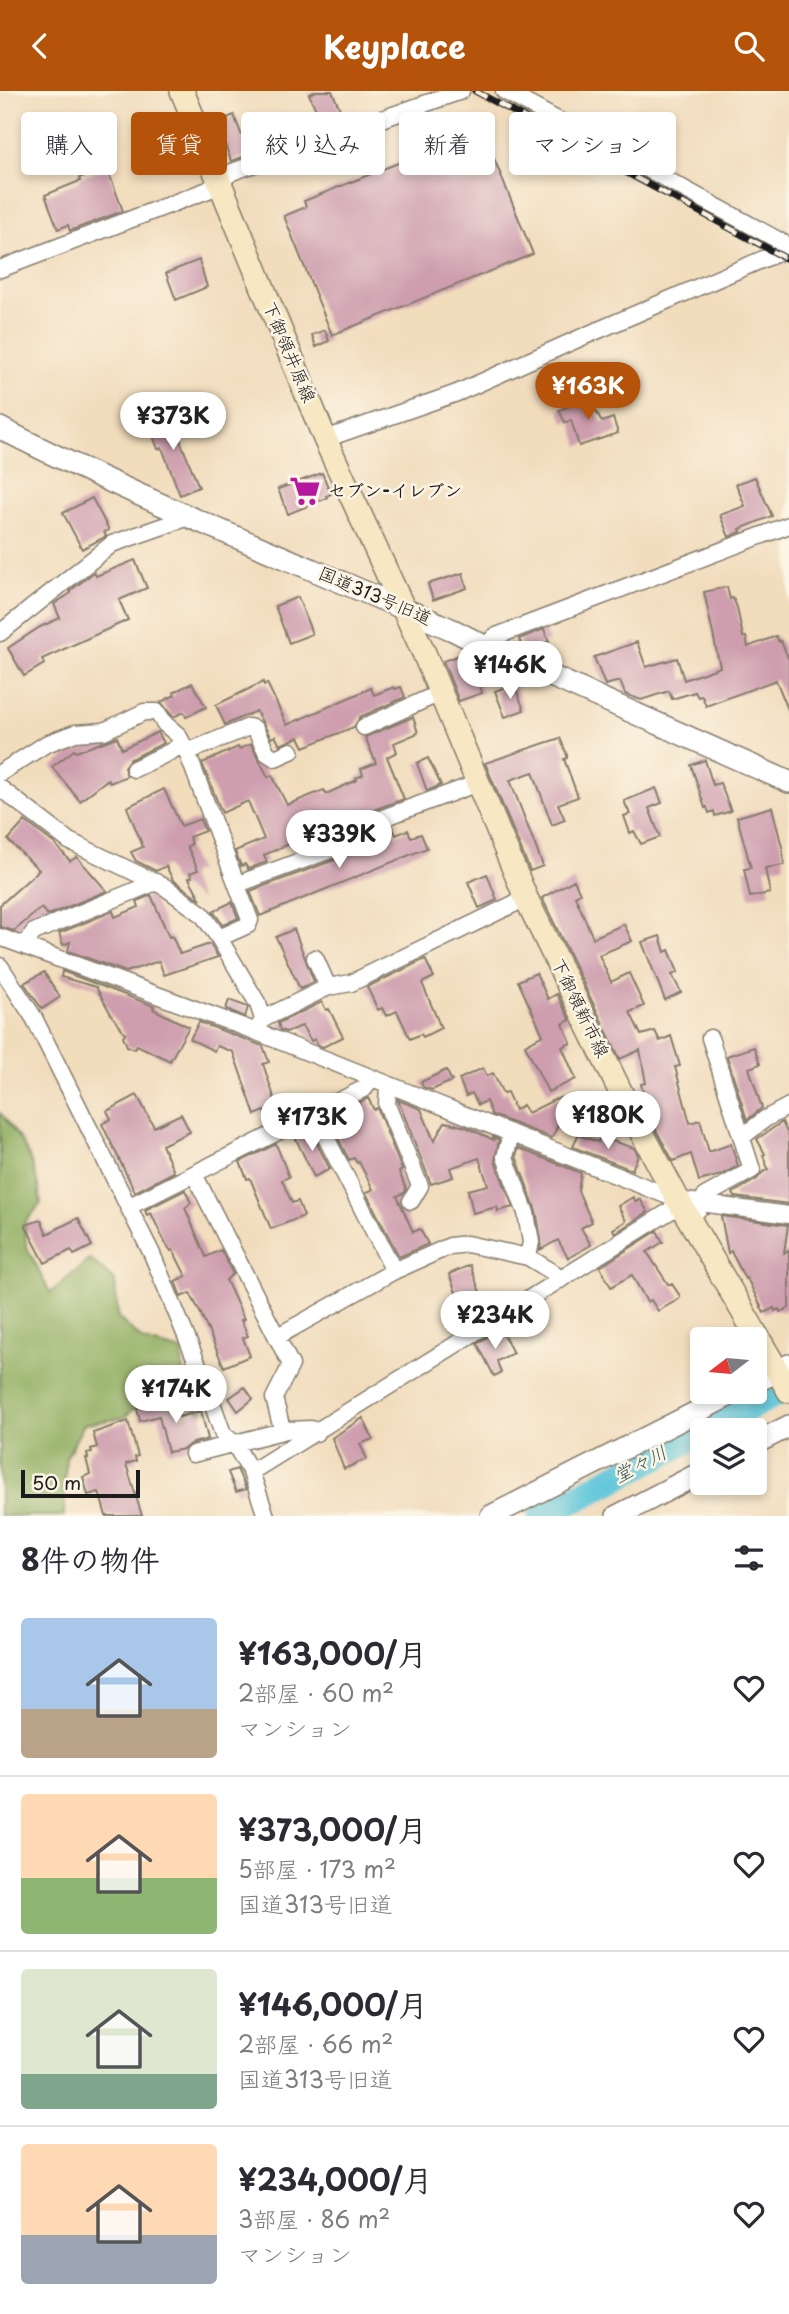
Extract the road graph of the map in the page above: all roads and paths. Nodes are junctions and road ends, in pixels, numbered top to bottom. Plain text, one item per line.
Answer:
1 (182, 91) edge
2 (461, 91) edge
3 (504, 91) edge
4 (219, 182) junction
5 (789, 247) edge
6 (0, 269) edge
7 (0, 428) edge
8 (325, 439) junction
9 (190, 517) junction
10 (789, 525) edge
11 (404, 609) junction
12 (0, 633) edge
13 (486, 647) junction
14 (440, 694) junction
15 (364, 727) dead end
16 (184, 748) junction
17 (290, 751) dead end
18 (134, 769) dead end
19 (0, 773) edge
20 (789, 782) edge
21 (478, 783) junction
22 (0, 788) edge
23 (156, 883) junction
24 (238, 884) junction
25 (526, 898) junction
26 (0, 937) edge
27 (219, 938) junction
28 (24, 945) junction
29 (315, 958) dead end
30 (0, 966) edge
31 (328, 987) junction
32 (260, 1026) junction
33 (710, 1038) dead end
34 (371, 1078) junction
35 (388, 1085) junction
36 (789, 1106) edge
37 (314, 1114) junction
38 (511, 1134) junction
39 (742, 1137) junction
40 (194, 1174) junction
41 (678, 1200) junction
42 (411, 1202) dead end
43 (128, 1207) junction
44 (696, 1213) junction
45 (789, 1215) edge
46 (528, 1257) junction
47 (394, 1271) junction
48 (560, 1280) junction
49 (278, 1336) junction
50 (785, 1377) edge
51 (767, 1380) edge
52 (712, 1404) edge
53 (789, 1426) edge
54 (286, 1430) junction
55 (316, 1433) junction
56 (767, 1437) edge
57 (234, 1443) junction
58 (193, 1454) dead end
59 (251, 1472) junction
60 (690, 1478) edge
61 (266, 1516) edge
62 (492, 1516) edge
63 (617, 1516) edge

1 - 4 main road, 下御領井原線
2 - 4 street
3 - 5 street
4 - 6 street
4 - 8 main road, 下御領井原線
5 - 8 street
7 - 9 street, 国道313号旧道
8 - 11 main road, 下御領井原線
9 - 11 street, 国道313号旧道
9 - 12 street
10 - 13 street
11 - 13 street, 国道313号旧道
11 - 14 main road, 下御領新市線
13 - 20 street, 国道313号旧道
14 - 15 street
14 - 21 main road, 下御領新市線
16 - 17 street
16 - 18 street
16 - 19 street
16 - 24 street
21 - 24 street
21 - 25 main road, 下御領新市線
22 - 23 street
23 - 27 street
23 - 28 street
24 - 27 street
25 - 31 street
25 - 41 main road, 下御領新市線
26 - 28 street
27 - 32 street
28 - 32 street
29 - 31 street
30 - 43 street
31 - 32 street
32 - 34 street
33 - 39 street
34 - 35 street
34 - 37 street
35 - 38 street
35 - 42 street
36 - 39 street
37 - 40 street
37 - 47 street
38 - 41 street
38 - 46 street
39 - 44 street
40 - 43 street
40 - 49 street
41 - 44 main road, 下御領新市線
41 - 48 street
43 - 57 street
44 - 45 street
44 - 50 main road, 下御領新市線
46 - 47 street
46 - 48 street
47 - 49 street
48 - 55 street
49 - 54 street
50 - 51 street
52 - 62 street
53 - 56 street
54 - 55 street
54 - 57 street
55 - 59 street
57 - 58 street
57 - 59 street
59 - 61 street
60 - 63 street

